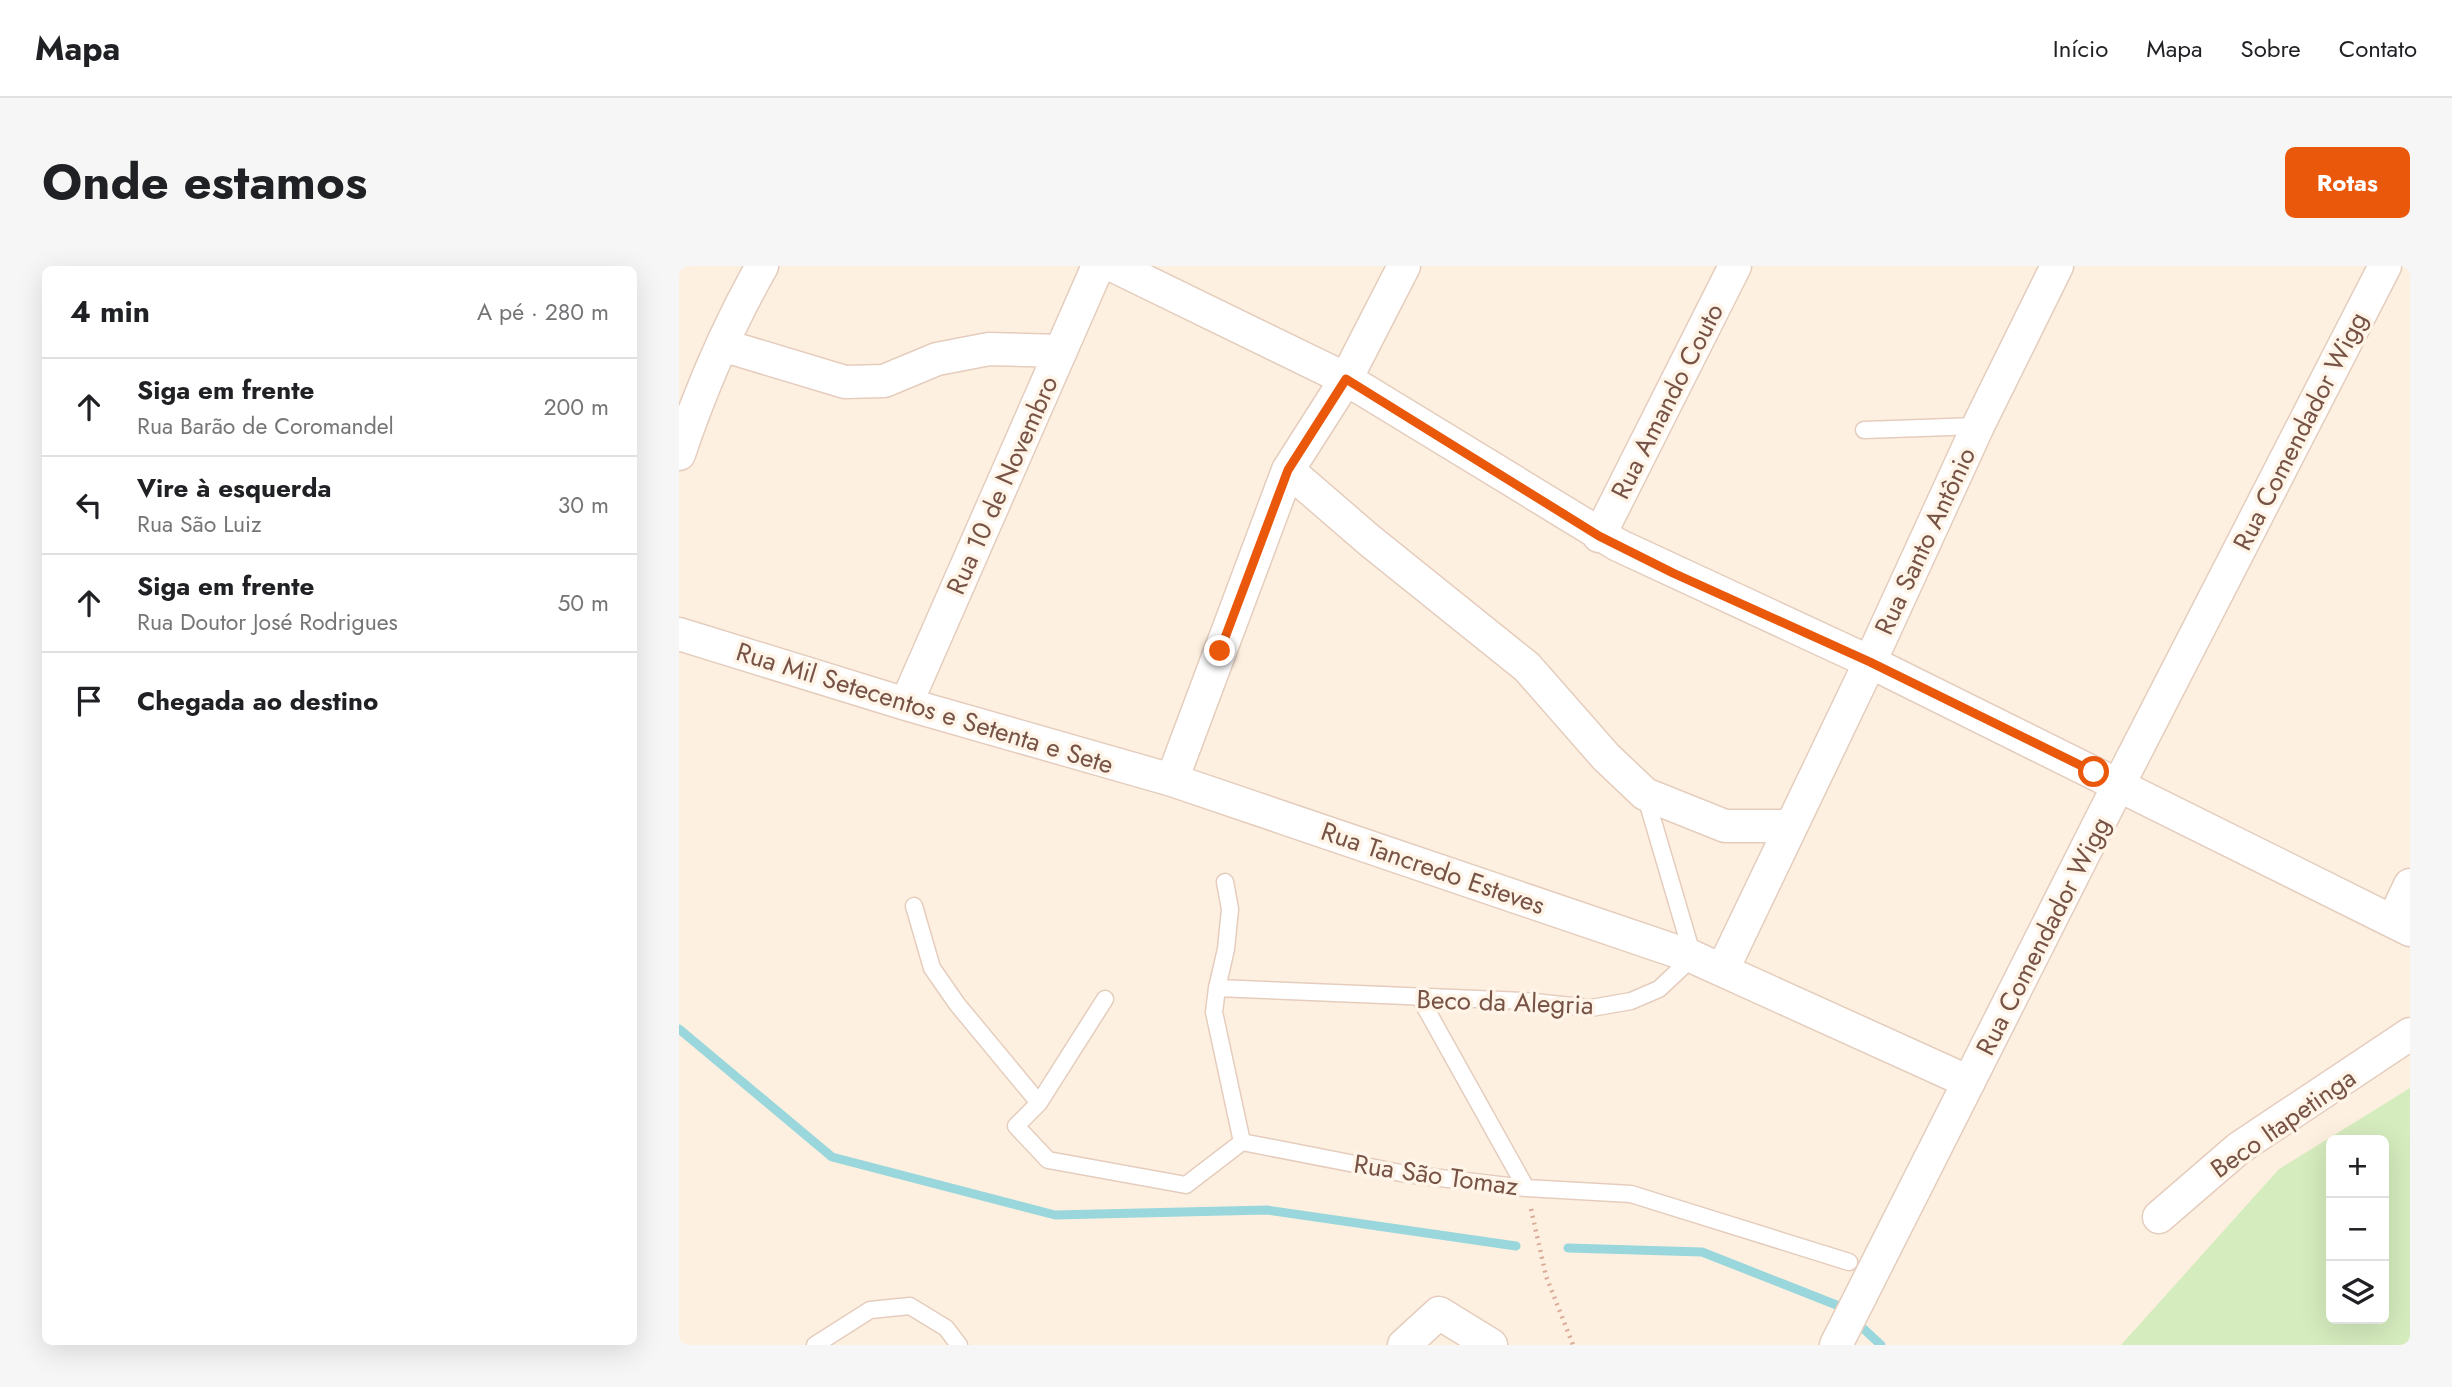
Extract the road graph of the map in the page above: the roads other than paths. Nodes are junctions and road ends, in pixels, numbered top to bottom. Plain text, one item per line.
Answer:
1 (762, 266) edge
2 (1098, 266) edge
3 (1114, 266) edge
4 (1404, 266) edge
5 (1735, 266) edge
6 (2057, 266) edge
7 (2385, 266) edge
8 (722, 345) junction
9 (1061, 351) junction
10 (1346, 379) junction
11 (1978, 426) junction
12 (1864, 430) dead end
13 (679, 454) edge
14 (1288, 470) junction
15 (1599, 536) junction
16 (679, 634) edge
17 (1870, 662) junction
18 (907, 704) junction
19 (1172, 780) junction
20 (2119, 784) junction
21 (1645, 794) junction
22 (1790, 826) junction
23 (1225, 881) dead end
24 (2410, 885) edge
25 (914, 906) dead end
26 (2402, 926) edge
27 (1693, 957) junction
28 (1723, 969) junction
29 (1217, 988) junction
30 (1420, 998) junction
31 (1105, 999) dead end
32 (2410, 1034) edge
33 (1969, 1082) junction
34 (1039, 1103) junction
35 (1242, 1142) junction
36 (1526, 1188) junction
37 (2159, 1217) dead end
38 (1849, 1262) dead end
39 (815, 1345) edge
40 (959, 1345) edge
41 (1404, 1345) edge
42 (1490, 1345) edge
43 (1836, 1345) edge

1 - 8 street
2 - 9 street, Rua 10 de Novembro
3 - 10 street
4 - 10 street
5 - 15 street, Rua Amando Couto
6 - 11 street, Rua Santo Antônio
7 - 20 street, Rua Comendador Wigg
8 - 9 street
8 - 13 street
9 - 18 street, Rua 10 de Novembro
10 - 14 street
10 - 15 street
11 - 12 lane
11 - 17 street, Rua Santo Antônio
14 - 19 street
14 - 21 street
15 - 17 street
16 - 18 street, Rua Mil Setecentos e Setenta e Sete
17 - 20 street
17 - 22 street, Rua Santo Antônio
18 - 19 street, Rua Mil Setecentos e Setenta e Sete
19 - 27 street, Rua Tancredo Esteves
20 - 26 street
20 - 33 street, Rua Comendador Wigg
21 - 22 street
21 - 27 lane
22 - 28 street, Rua Santo Antônio
23 - 29 lane
24 - 26 street
25 - 34 lane
27 - 28 street, Rua Tancredo Esteves
27 - 30 lane, Beco da Alegria
28 - 33 street, Rua Tancredo Esteves
29 - 30 lane, Beco da Alegria
29 - 35 lane
30 - 36 lane
31 - 34 lane
32 - 37 street, Beco Itapetinga
33 - 43 street, Rua Comendador Wigg
34 - 35 lane
35 - 36 lane, Rua São Tomaz
36 - 38 lane, Rua São Tomaz
39 - 40 lane
41 - 42 street

